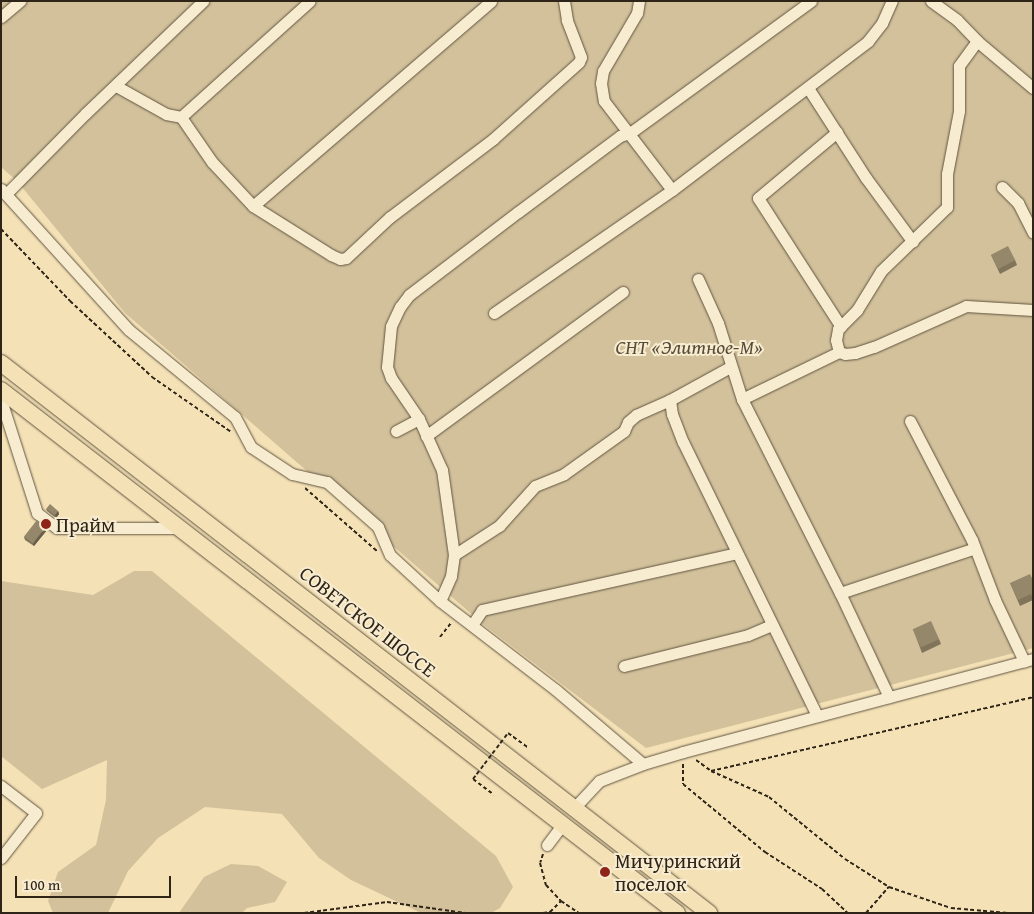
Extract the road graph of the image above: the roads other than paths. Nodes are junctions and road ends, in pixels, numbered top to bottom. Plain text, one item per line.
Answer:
1 (20, 1) edge
2 (203, 1) edge
3 (310, 1) edge
4 (491, 1) edge
5 (640, 1) edge
6 (810, 1) edge
7 (892, 1) edge
8 (931, 1) edge
9 (567, 4) edge
10 (1, 17) edge
11 (977, 41) junction
12 (116, 86) junction
13 (808, 88) junction
14 (1033, 88) edge
15 (181, 117) junction
16 (837, 132) junction
17 (630, 133) junction
18 (1002, 186) dead end
19 (672, 190) junction
20 (4, 191) edge
21 (253, 206) junction
22 (1033, 232) edge
23 (913, 242) junction
24 (698, 279) dead end
25 (623, 292) dead end
26 (1033, 310) edge
27 (494, 313) dead end
28 (840, 327) junction
29 (839, 352) junction
30 (1, 363) edge
31 (730, 367) junction
32 (1, 390) edge
33 (742, 399) junction
34 (1, 400) edge
35 (670, 400) junction
36 (418, 419) junction
37 (910, 422) dead end
38 (396, 431) dead end
39 (426, 436) junction
40 (178, 528) junction
41 (975, 548) junction
42 (736, 553) junction
43 (454, 555) junction
44 (840, 592) junction
45 (440, 600) junction
46 (472, 625) junction
47 (772, 625) junction
48 (1028, 660) edge
49 (624, 666) dead end
50 (889, 697) junction
51 (817, 716) junction
52 (643, 764) junction
53 (1, 786) edge
54 (574, 808) junction
55 (563, 824) junction
56 (547, 845) road end
57 (1, 858) edge
58 (677, 913) edge
59 (710, 913) edge

1 - 10 street
2 - 12 street
3 - 15 street
4 - 21 street
5 - 17 street
6 - 17 street
7 - 13 street
8 - 11 street
9 - 21 street
11 - 14 street
11 - 23 street
12 - 15 street
12 - 20 street
13 - 16 street
13 - 19 street
15 - 21 street
16 - 23 street
16 - 28 street
17 - 19 street
17 - 36 street
18 - 22 street
19 - 27 street
20 - 45 street
23 - 28 street
24 - 31 street
25 - 39 street
26 - 29 street
28 - 29 street
29 - 33 street
30 - 54 highway, СОВЕТСКОЕ ШОССЕ
31 - 33 street
31 - 35 street
32 - 40 highway, СОВЕТСКОЕ ШОССЕ
33 - 44 street
34 - 40 street
35 - 42 street
35 - 43 street
36 - 38 street
36 - 39 street
37 - 41 street
39 - 43 street
40 - 55 highway, СОВЕТСКОЕ ШОССЕ
41 - 44 street
41 - 48 street
42 - 46 street
42 - 47 street
43 - 45 street
44 - 50 street
45 - 46 street
46 - 52 street
47 - 49 street
47 - 51 street
48 - 50 street
50 - 51 street
51 - 52 street
52 - 54 street
53 - 57 street
54 - 55 highway
54 - 59 highway, СОВЕТСКОЕ ШОССЕ
55 - 56 street
55 - 58 highway, СОВЕТСКОЕ ШОССЕ

